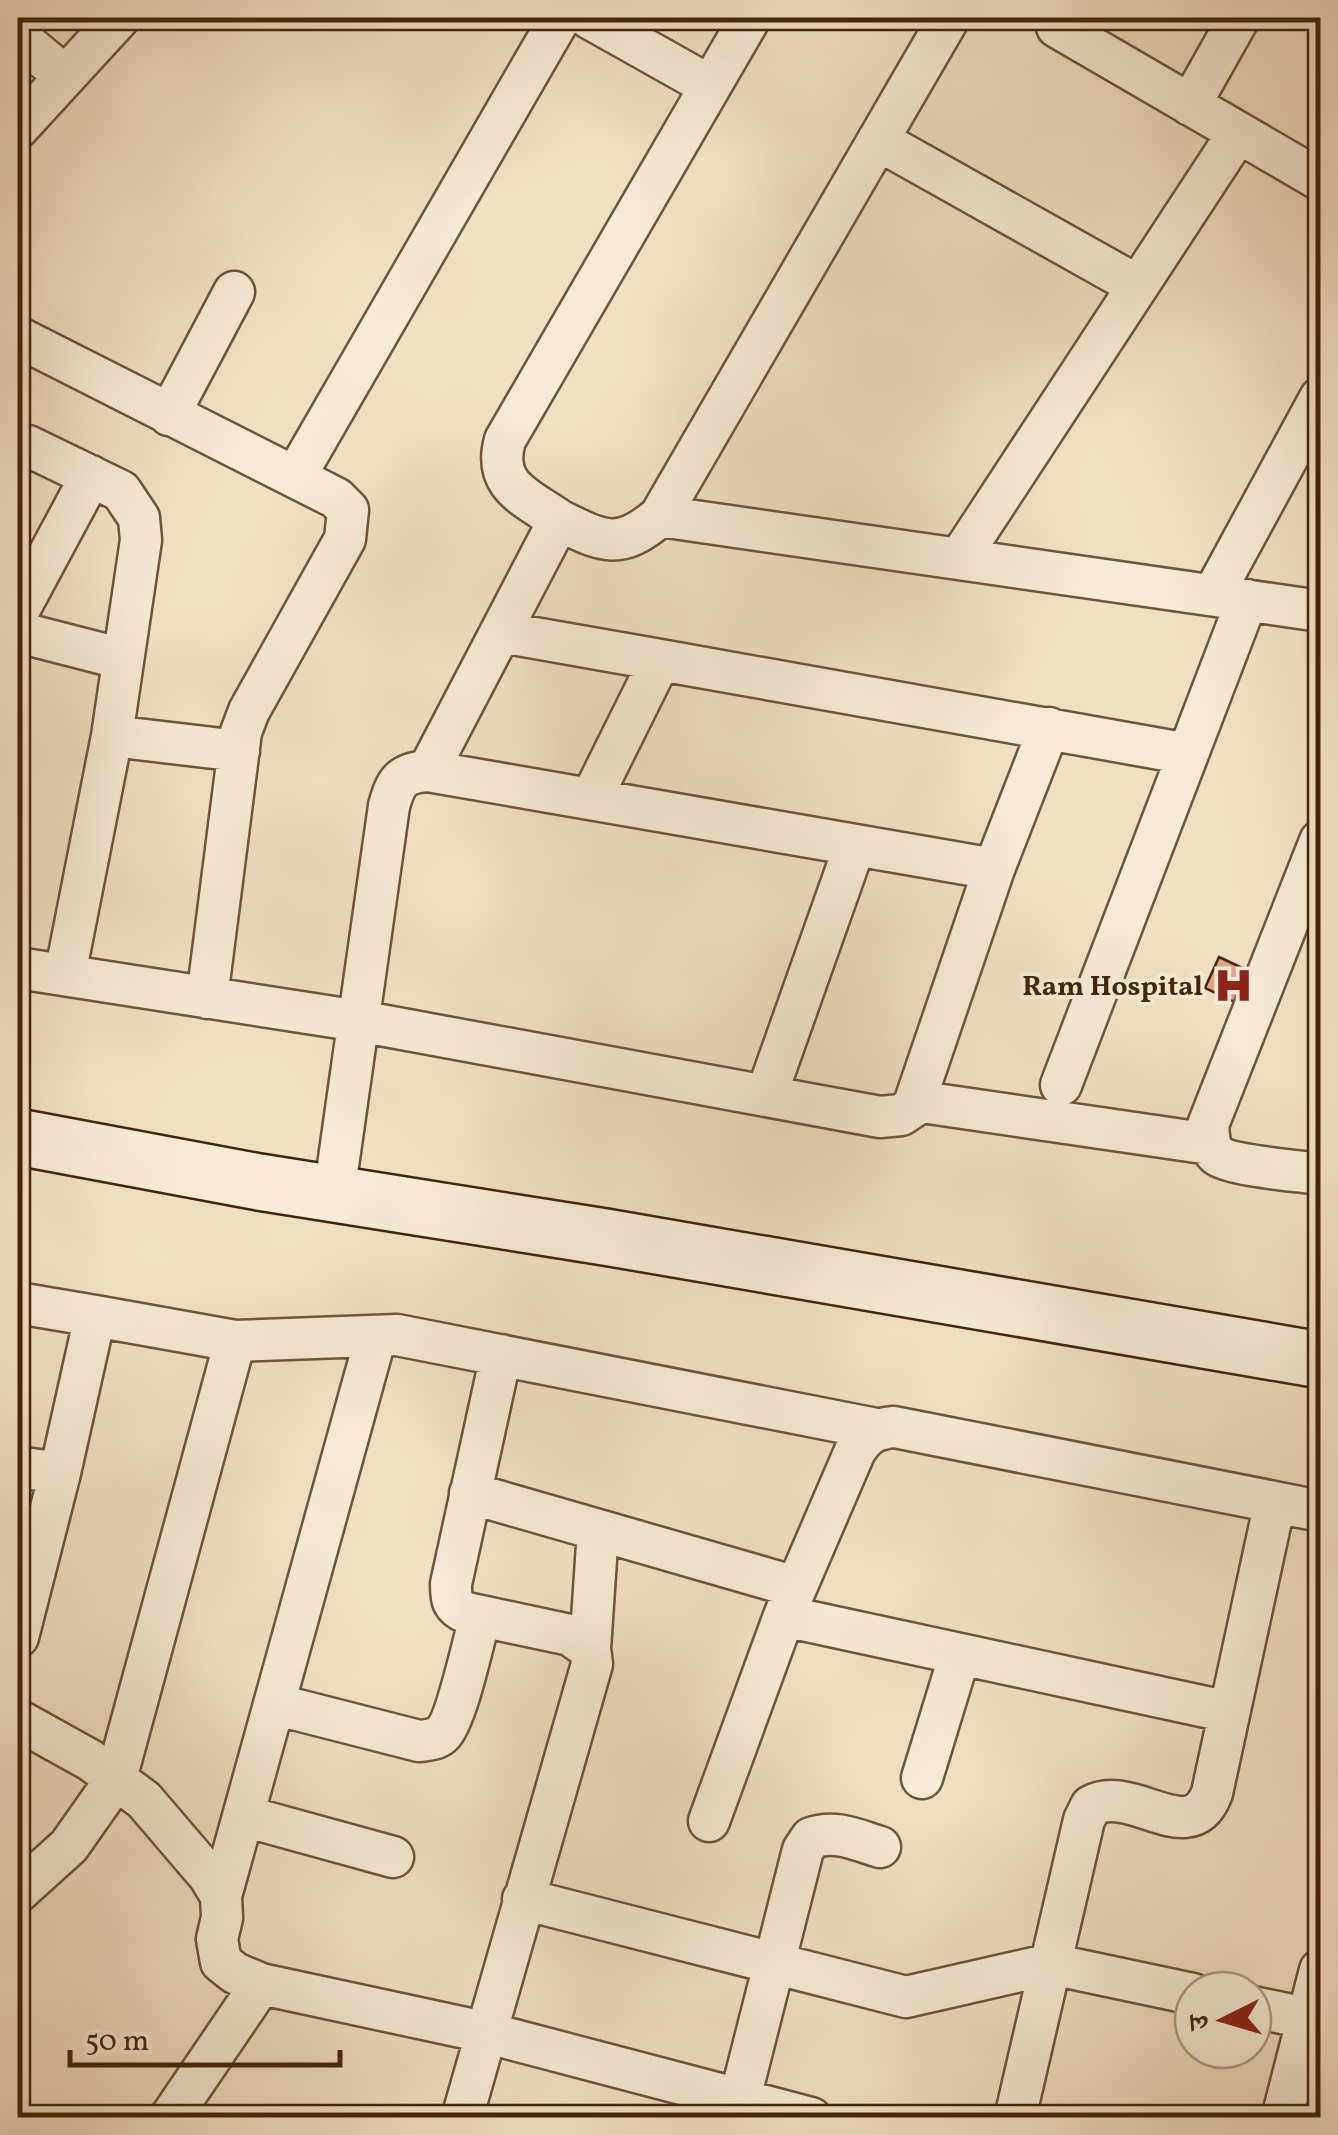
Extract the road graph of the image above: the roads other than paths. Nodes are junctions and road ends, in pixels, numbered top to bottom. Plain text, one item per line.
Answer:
1 (118, 18) edge
2 (560, 18) edge
3 (589, 18) edge
4 (750, 18) edge
5 (949, 18) edge
6 (1240, 18) edge
7 (1057, 27) dead end
8 (18, 36) edge
9 (65, 76) junction
10 (710, 86) junction
11 (1190, 105) junction
12 (18, 128) edge
13 (1238, 133) junction
14 (878, 140) junction
15 (1320, 180) edge
16 (1138, 286) junction
17 (234, 292) dead end
18 (18, 337) edge
19 (1320, 398) edge
20 (169, 416) junction
21 (28, 446) dead end
22 (91, 476) junction
23 (295, 478) junction
24 (660, 516) junction
25 (560, 520) junction
26 (960, 559) junction
27 (1230, 598) junction
28 (1320, 610) edge
29 (18, 612) edge
30 (18, 632) edge
31 (501, 632) junction
32 (123, 659) junction
33 (660, 660) junction
34 (1050, 728) junction
35 (112, 736) junction
36 (239, 751) junction
37 (1188, 754) junction
38 (428, 771) junction
39 (591, 800) junction
40 (1320, 841) edge
41 (855, 844) junction
42 (994, 869) junction
43 (18, 968) edge
44 (65, 976) junction
45 (207, 998) junction
46 (359, 1021) junction
47 (1061, 1085) dead end
48 (766, 1096) junction
49 (915, 1101) junction
50 (18, 1138) edge
51 (1210, 1144) junction
52 (1320, 1174) edge
53 (334, 1194) junction
54 (18, 1303) edge
55 (96, 1316) junction
56 (376, 1336) junction
57 (235, 1341) junction
58 (501, 1355) junction
59 (1320, 1360) edge
60 (876, 1429) junction
61 (18, 1466) edge
62 (60, 1472) junction
63 (470, 1494) junction
64 (1274, 1502) junction
65 (1320, 1511) edge
66 (598, 1530) junction
67 (790, 1601) junction
68 (480, 1616) junction
69 (18, 1637) edge
70 (590, 1648) junction
71 (960, 1654) junction
72 (274, 1704) junction
73 (1229, 1712) junction
74 (18, 1720) edge
75 (922, 1778) dead end
76 (116, 1779) junction
77 (244, 1816) junction
78 (709, 1820) dead end
79 (880, 1847) dead end
80 (393, 1858) dead end
81 (18, 1892) edge
82 (221, 1896) junction
83 (523, 1899) junction
84 (774, 1963) junction
85 (1050, 1964) junction
86 (1320, 1970) edge
87 (262, 1984) junction
88 (1173, 1990) edge
89 (1273, 2011) edge
90 (1306, 2018) junction
91 (484, 2032) junction
92 (736, 2109) edge
93 (170, 2118) edge
94 (462, 2118) edge
95 (811, 2118) edge
96 (1015, 2118) edge
97 (1282, 2118) edge

1 - 9 street
2 - 23 street
3 - 10 street
4 - 10 street
5 - 14 street
6 - 11 street
7 - 11 street
8 - 9 street
9 - 12 street
10 - 25 street
11 - 13 street
13 - 15 street
13 - 16 street
14 - 16 street
14 - 24 street
16 - 26 street
17 - 20 street
18 - 20 street
19 - 27 street
20 - 23 street
21 - 22 street
22 - 29 street
22 - 32 street
23 - 36 street
24 - 25 street
24 - 26 street
25 - 31 street
26 - 27 street
27 - 28 street
27 - 37 street
30 - 32 street
31 - 33 street
31 - 38 street
32 - 35 street
33 - 34 street
33 - 39 street
34 - 37 street
34 - 42 street
35 - 36 street
35 - 44 street
36 - 45 street
37 - 47 street
38 - 39 street
38 - 46 street
39 - 41 street
40 - 51 street
41 - 42 street
41 - 48 street
42 - 49 street
43 - 44 street
44 - 45 street
45 - 46 street
46 - 48 street
46 - 53 street
48 - 49 street
49 - 51 street
50 - 53 street
51 - 52 street
53 - 59 street
54 - 55 street
55 - 57 street
55 - 62 street
56 - 57 street
56 - 58 street
56 - 72 street
57 - 76 street
58 - 60 street
58 - 63 street
60 - 64 street
60 - 67 street
61 - 62 street
62 - 69 street
63 - 66 street
63 - 68 street
64 - 65 street
64 - 73 street
66 - 67 street
66 - 70 street
67 - 71 street
67 - 78 street
68 - 70 street
68 - 72 street
70 - 83 street
71 - 73 street
71 - 75 street
72 - 77 street
73 - 85 street
74 - 76 street
76 - 81 street
76 - 82 street
77 - 80 street
77 - 82 street
79 - 84 street
82 - 87 street
83 - 84 street
83 - 91 street
84 - 85 street
84 - 92 street
85 - 88 street
85 - 96 street
86 - 90 street
87 - 91 street
87 - 93 street
89 - 90 street
90 - 97 street
91 - 92 street
91 - 94 street
92 - 95 street

